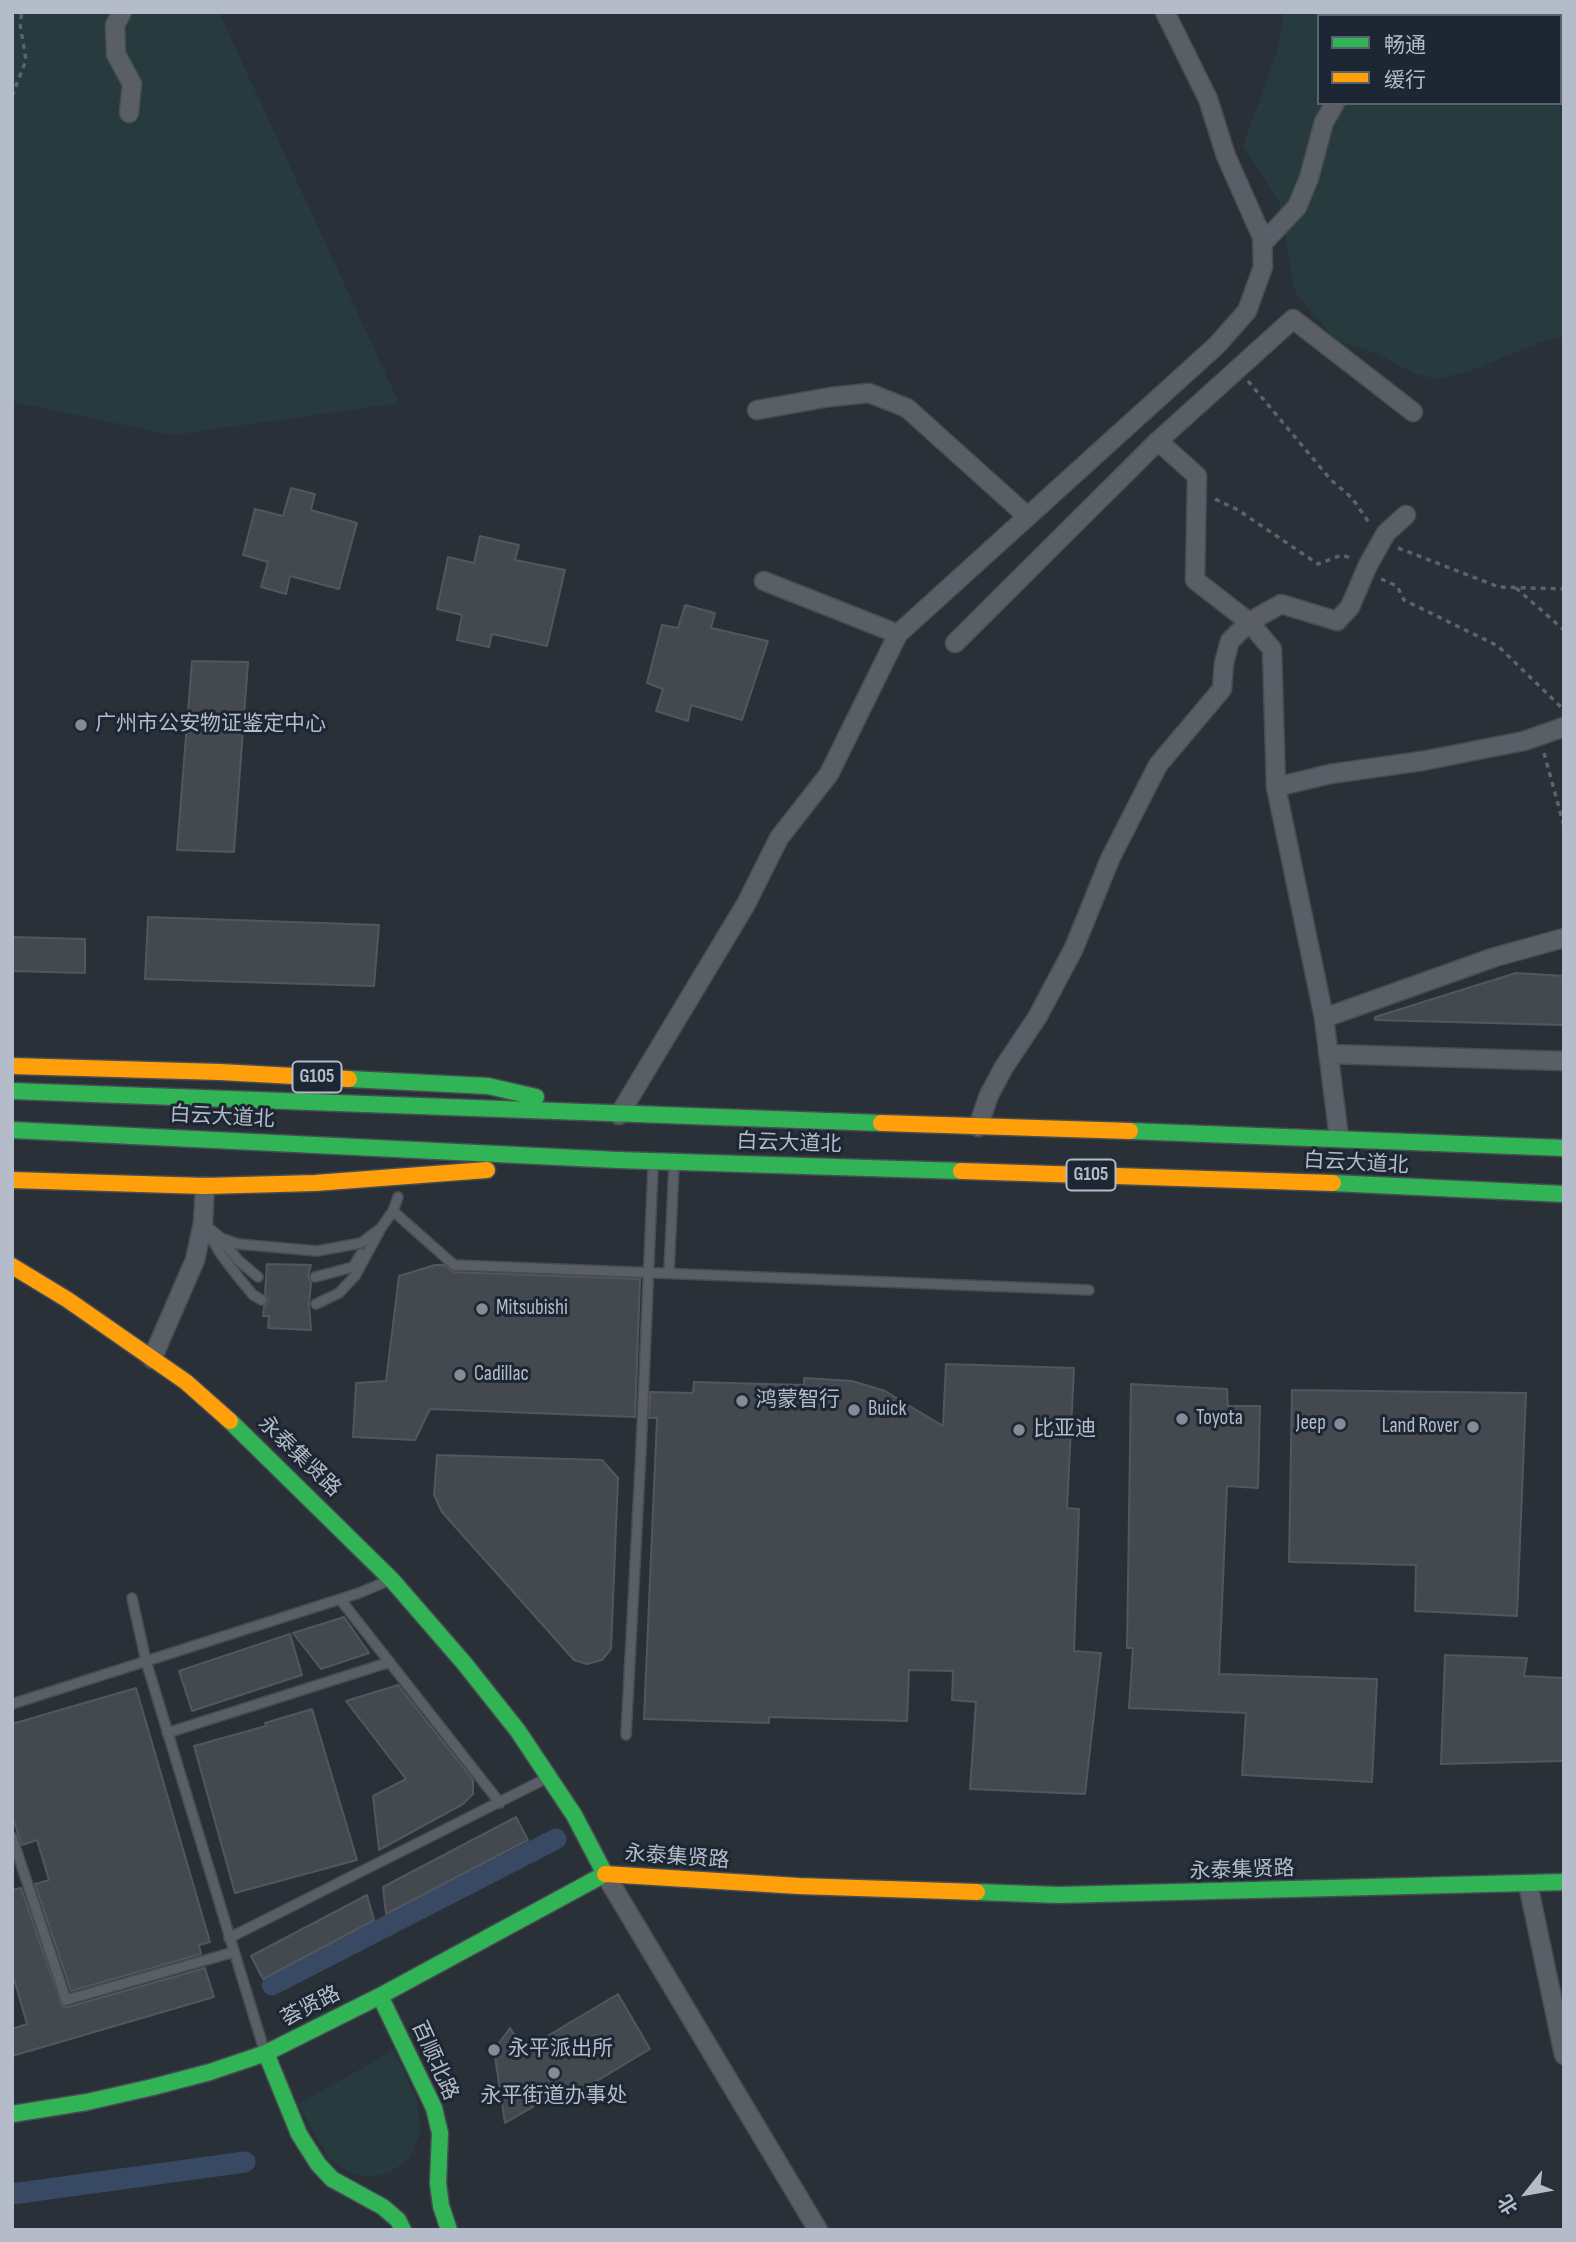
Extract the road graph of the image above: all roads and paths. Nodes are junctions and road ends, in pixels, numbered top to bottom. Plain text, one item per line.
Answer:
1 (22, 12) edge
2 (122, 12) edge
3 (1165, 12) edge
4 (12, 96) edge
5 (1334, 105) edge
6 (129, 113) dead end
7 (1262, 244) junction
8 (757, 410) dead end
9 (1413, 412) dead end
10 (1158, 441) junction
11 (1196, 490) junction
12 (1406, 515) dead end
13 (1027, 516) junction
14 (1368, 565) junction
15 (764, 581) dead end
16 (1517, 588) dead end
17 (1248, 622) junction
18 (1564, 630) edge
19 (898, 634) junction
20 (955, 643) dead end
21 (1564, 710) edge
22 (1564, 727) edge
23 (1539, 736) junction
24 (1276, 787) junction
25 (1564, 826) edge
26 (1564, 938) edge
27 (1324, 1018) junction
28 (1328, 1054) junction
29 (1564, 1061) edge
30 (12, 1066) edge
31 (12, 1091) edge
32 (620, 1115) junction
33 (978, 1127) junction
34 (12, 1130) edge
35 (1339, 1138) junction
36 (1564, 1148) edge
37 (618, 1160) junction
38 (653, 1161) junction
39 (674, 1161) junction
40 (12, 1180) edge
41 (205, 1186) junction
42 (1564, 1194) edge
43 (398, 1197) dead end
44 (393, 1211) junction
45 (203, 1223) junction
46 (381, 1228) junction
47 (372, 1235) junction
48 (221, 1238) junction
49 (12, 1266) edge
50 (648, 1271) junction
51 (670, 1272) junction
52 (258, 1276) dead end
53 (315, 1277) dead end
54 (1089, 1290) dead end
55 (262, 1300) dead end
56 (316, 1304) dead end
57 (152, 1359) junction
58 (391, 1580) junction
59 (132, 1598) dead end
60 (340, 1599) junction
61 (146, 1661) junction
62 (390, 1662) junction
63 (12, 1704) edge
64 (167, 1733) junction
65 (625, 1735) dead end
66 (550, 1777) junction
67 (500, 1802) junction
68 (12, 1837) edge
69 (605, 1874) junction
70 (1564, 1882) edge
71 (1528, 1884) junction
72 (229, 1938) junction
73 (234, 1952) junction
74 (380, 1996) junction
75 (266, 2053) junction
76 (1564, 2055) edge
77 (12, 2114) edge
78 (403, 2230) edge
79 (449, 2230) edge
80 (818, 2230) edge

1 - 4 path
2 - 6 street
3 - 7 street
5 - 7 street
7 - 13 street
8 - 13 street
9 - 10 street
10 - 11 street
10 - 20 street
11 - 14 path
11 - 17 street
12 - 14 street
13 - 19 street
14 - 17 street
14 - 21 path
15 - 19 street
16 - 18 path
17 - 24 street
17 - 33 street
19 - 32 street
22 - 23 street
23 - 24 street
23 - 25 path
24 - 27 street
26 - 27 street
27 - 28 street
28 - 29 street
28 - 35 street
30 - 32 main road, G105
31 - 32 main road, 白云大道北 / G105
32 - 33 main road, 白云大道北 / G105
33 - 35 main road, 白云大道北 / G105
34 - 37 main road, 白云大道北 / G105
35 - 36 main road, 白云大道北 / G105
37 - 38 main road, 白云大道北 / G105
37 - 41 main road, G105
38 - 39 main road, 白云大道北 / G105
38 - 50 lane
39 - 42 main road, 白云大道北 / G105
39 - 51 lane
40 - 41 main road, G105
41 - 45 street
43 - 44 lane
44 - 46 lane
44 - 50 lane
45 - 48 lane
45 - 55 lane
45 - 57 street
46 - 47 lane
46 - 56 lane
47 - 48 lane
47 - 53 lane
48 - 52 lane
49 - 57 main road, 永泰集贤路
50 - 51 lane
50 - 65 lane
51 - 54 lane
57 - 58 main road, 永泰集贤路
58 - 60 lane
58 - 66 main road, 永泰集贤路
59 - 61 lane
60 - 61 lane
60 - 62 lane
61 - 63 lane
61 - 64 lane
62 - 64 lane
62 - 67 lane
64 - 72 lane
66 - 67 lane
66 - 69 main road, 永泰集贤路
67 - 72 lane
68 - 73 lane
69 - 71 main road, 永泰集贤路
69 - 74 main road, 荟贤路
69 - 80 street
70 - 71 main road, 永泰集贤路
71 - 76 street
72 - 73 lane
73 - 75 lane
74 - 75 main road, 荟贤路
74 - 79 main road, 百顺北路
75 - 77 main road, 荟贤路
75 - 78 main road

